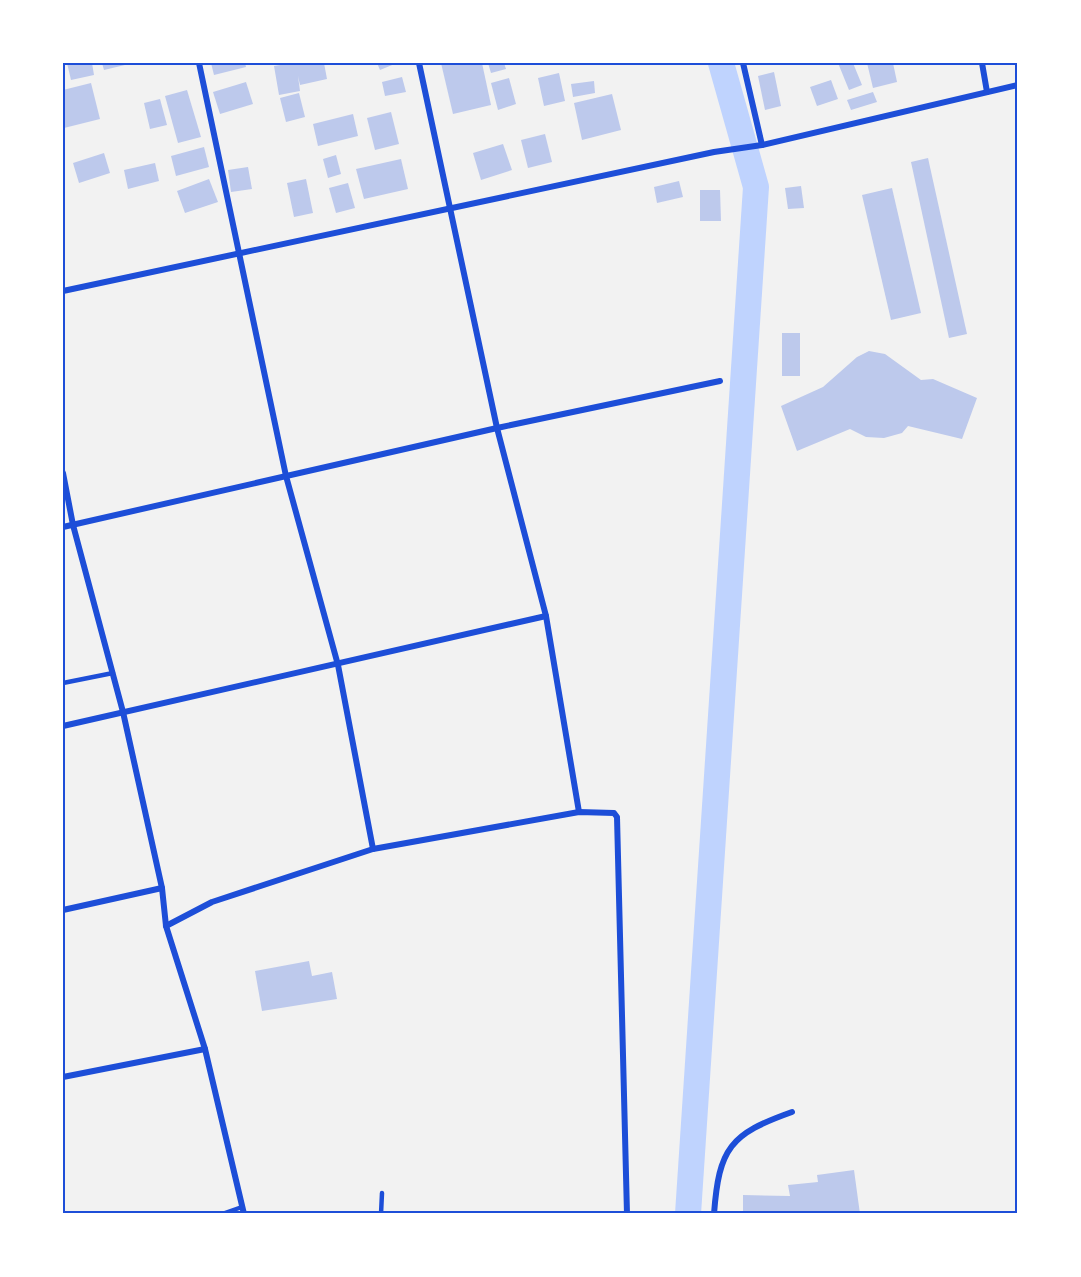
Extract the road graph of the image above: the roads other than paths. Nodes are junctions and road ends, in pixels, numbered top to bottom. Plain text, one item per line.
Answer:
1 (199, 63) edge
2 (419, 63) edge
3 (743, 63) edge
4 (982, 63) edge
5 (1018, 85) edge
6 (987, 92) junction
7 (762, 146) junction
8 (452, 207) junction
9 (239, 253) junction
10 (63, 291) edge
11 (720, 381) dead end
12 (497, 428) junction
13 (63, 473) edge
14 (286, 476) junction
15 (73, 525) junction
16 (63, 527) edge
17 (546, 616) junction
18 (338, 665) junction
19 (113, 673) junction
20 (63, 683) edge
21 (123, 712) junction
22 (63, 726) edge
23 (579, 812) junction
24 (373, 849) junction
25 (162, 888) junction
26 (63, 910) edge
27 (166, 926) junction
28 (205, 1049) junction
29 (63, 1077) edge
30 (792, 1112) dead end
31 (382, 1193) dead end
32 (243, 1210) edge
33 (222, 1214) edge
34 (381, 1214) edge
35 (627, 1214) edge
36 (714, 1214) edge

1 - 9 street
2 - 8 street
3 - 7 street
4 - 6 street
5 - 6 street
6 - 7 street
7 - 8 street
8 - 9 street
8 - 12 street
9 - 10 street
9 - 14 street
11 - 12 street
12 - 14 street
12 - 17 street
13 - 15 street
14 - 15 street
14 - 18 street
15 - 16 street
15 - 19 street
17 - 18 street
17 - 23 street
18 - 21 street
18 - 24 street
19 - 20 lane
19 - 21 street
21 - 22 street
21 - 25 street
23 - 24 street
23 - 35 street
24 - 27 street
25 - 26 street
25 - 27 street
27 - 28 street
28 - 29 street
28 - 32 street
30 - 36 street
31 - 34 lane
32 - 33 lane

